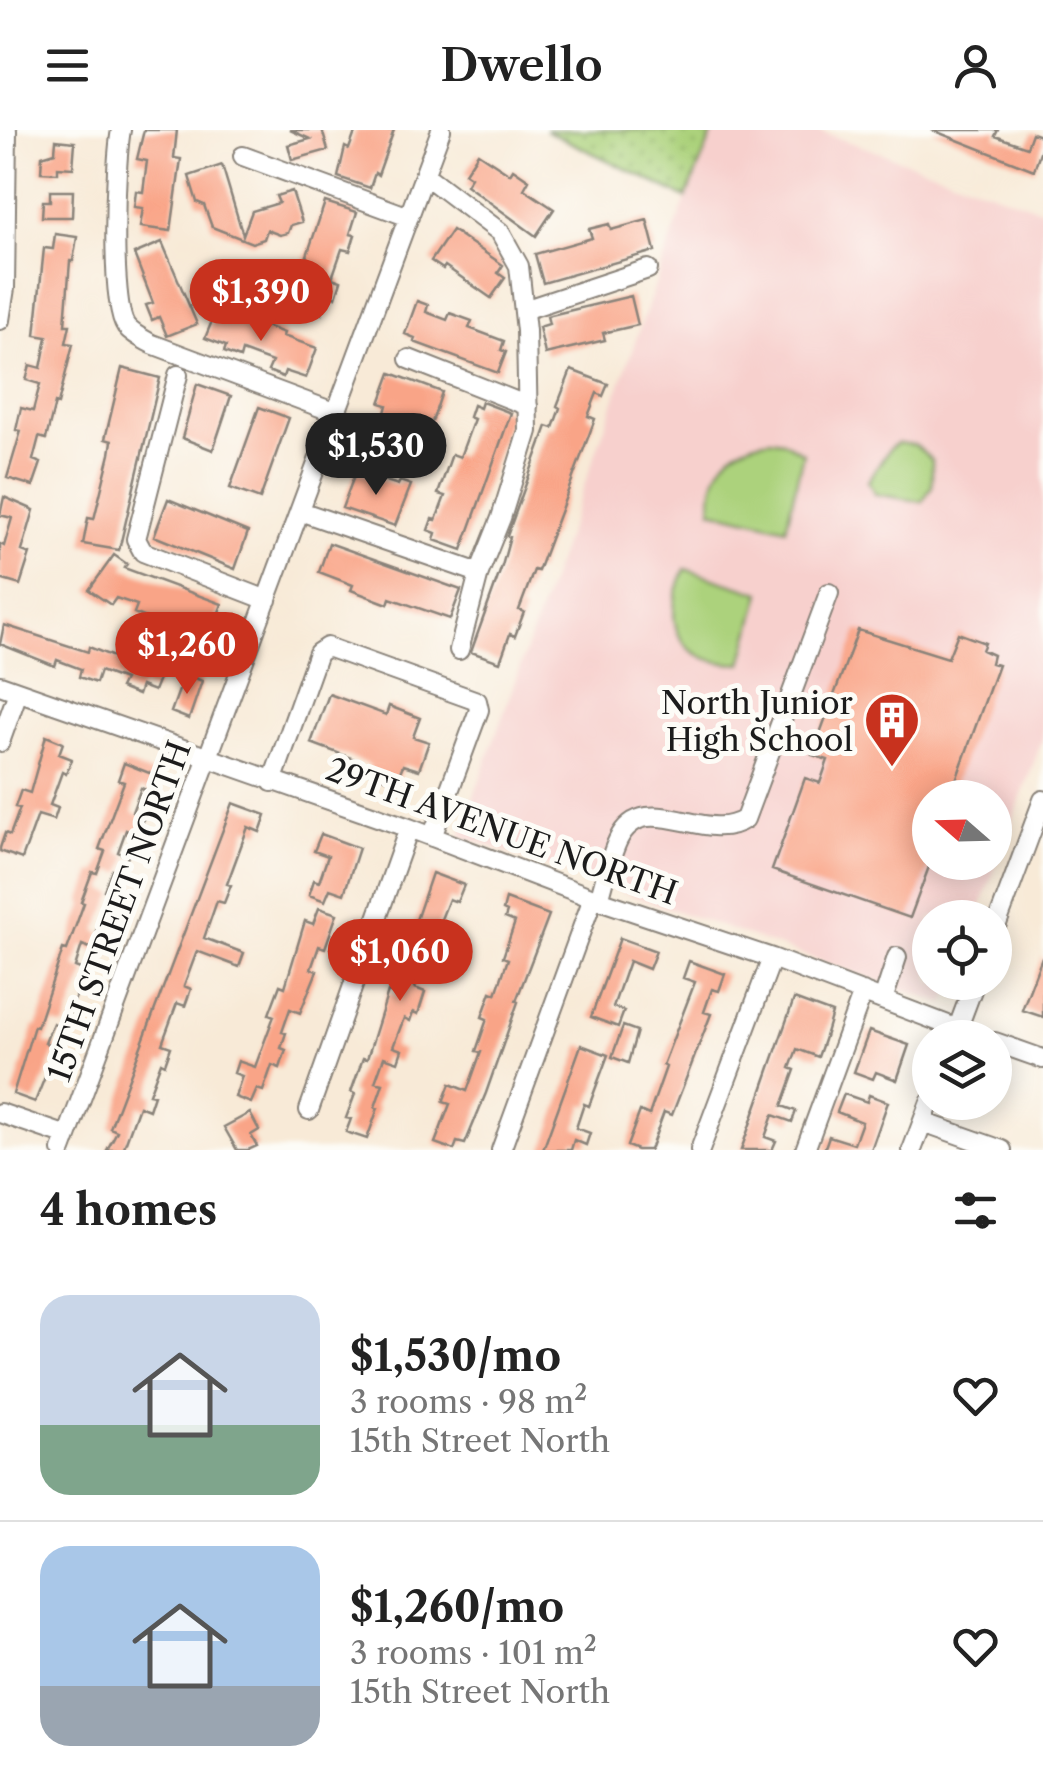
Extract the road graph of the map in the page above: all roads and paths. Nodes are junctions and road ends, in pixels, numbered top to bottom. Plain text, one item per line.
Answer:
1 (7, 130) edge
2 (121, 130) edge
3 (442, 130) edge
4 (242, 156) dead end
5 (424, 176) junction
6 (409, 217) junction
7 (648, 269) dead end
8 (524, 310) junction
9 (0, 320) edge
10 (409, 359) dead end
11 (178, 376) dead end
12 (528, 406) junction
13 (336, 413) junction
14 (300, 511) junction
15 (479, 572) junction
16 (829, 593) dead end
17 (267, 600) junction
18 (459, 650) dead end
19 (9, 688) edge
20 (0, 742) edge
21 (208, 760) junction
22 (272, 782) junction
23 (1043, 800) edge
24 (409, 828) junction
25 (432, 837) junction
26 (1036, 838) edge
27 (596, 899) junction
28 (1008, 900) edge
29 (897, 957) dead end
30 (772, 958) junction
31 (862, 992) junction
32 (884, 1000) junction
33 (928, 1020) edge
34 (1012, 1048) edge
35 (1043, 1059) edge
36 (309, 1110) dead end
37 (0, 1112) edge
38 (923, 1122) joint
39 (65, 1143) edge
40 (501, 1150) edge
41 (700, 1150) edge
42 (805, 1150) edge
43 (912, 1150) edge
44 (1002, 1150) edge

1 - 9 street
2 - 13 street
3 - 5 street, 15TH STREET NORTH
4 - 6 street
5 - 6 street, 15TH STREET NORTH
5 - 8 street
6 - 13 street, 15TH STREET NORTH
7 - 8 street
8 - 12 street
10 - 12 street
11 - 17 street
12 - 15 street
13 - 14 street, 15TH STREET NORTH
14 - 15 street
14 - 17 street, 15TH STREET NORTH
15 - 18 street
16 - 27 street
17 - 21 street, 15TH STREET NORTH
19 - 20 street
19 - 21 street, 29TH AVENUE NORTH
21 - 22 street, 29TH AVENUE NORTH
21 - 39 street, 15TH STREET NORTH
22 - 24 street, 29TH AVENUE NORTH
22 - 25 street
23 - 26 street
24 - 25 street, 29TH AVENUE NORTH
24 - 36 street
25 - 27 street, 29TH AVENUE NORTH
26 - 28 street
27 - 30 street, 29TH AVENUE NORTH
27 - 40 street
29 - 32 street
30 - 31 street, 29TH AVENUE NORTH
30 - 41 street
31 - 32 street, 29TH AVENUE NORTH
31 - 42 street
32 - 33 street, 29TH AVENUE NORTH
34 - 35 street
37 - 39 street
38 - 43 street
38 - 44 street

